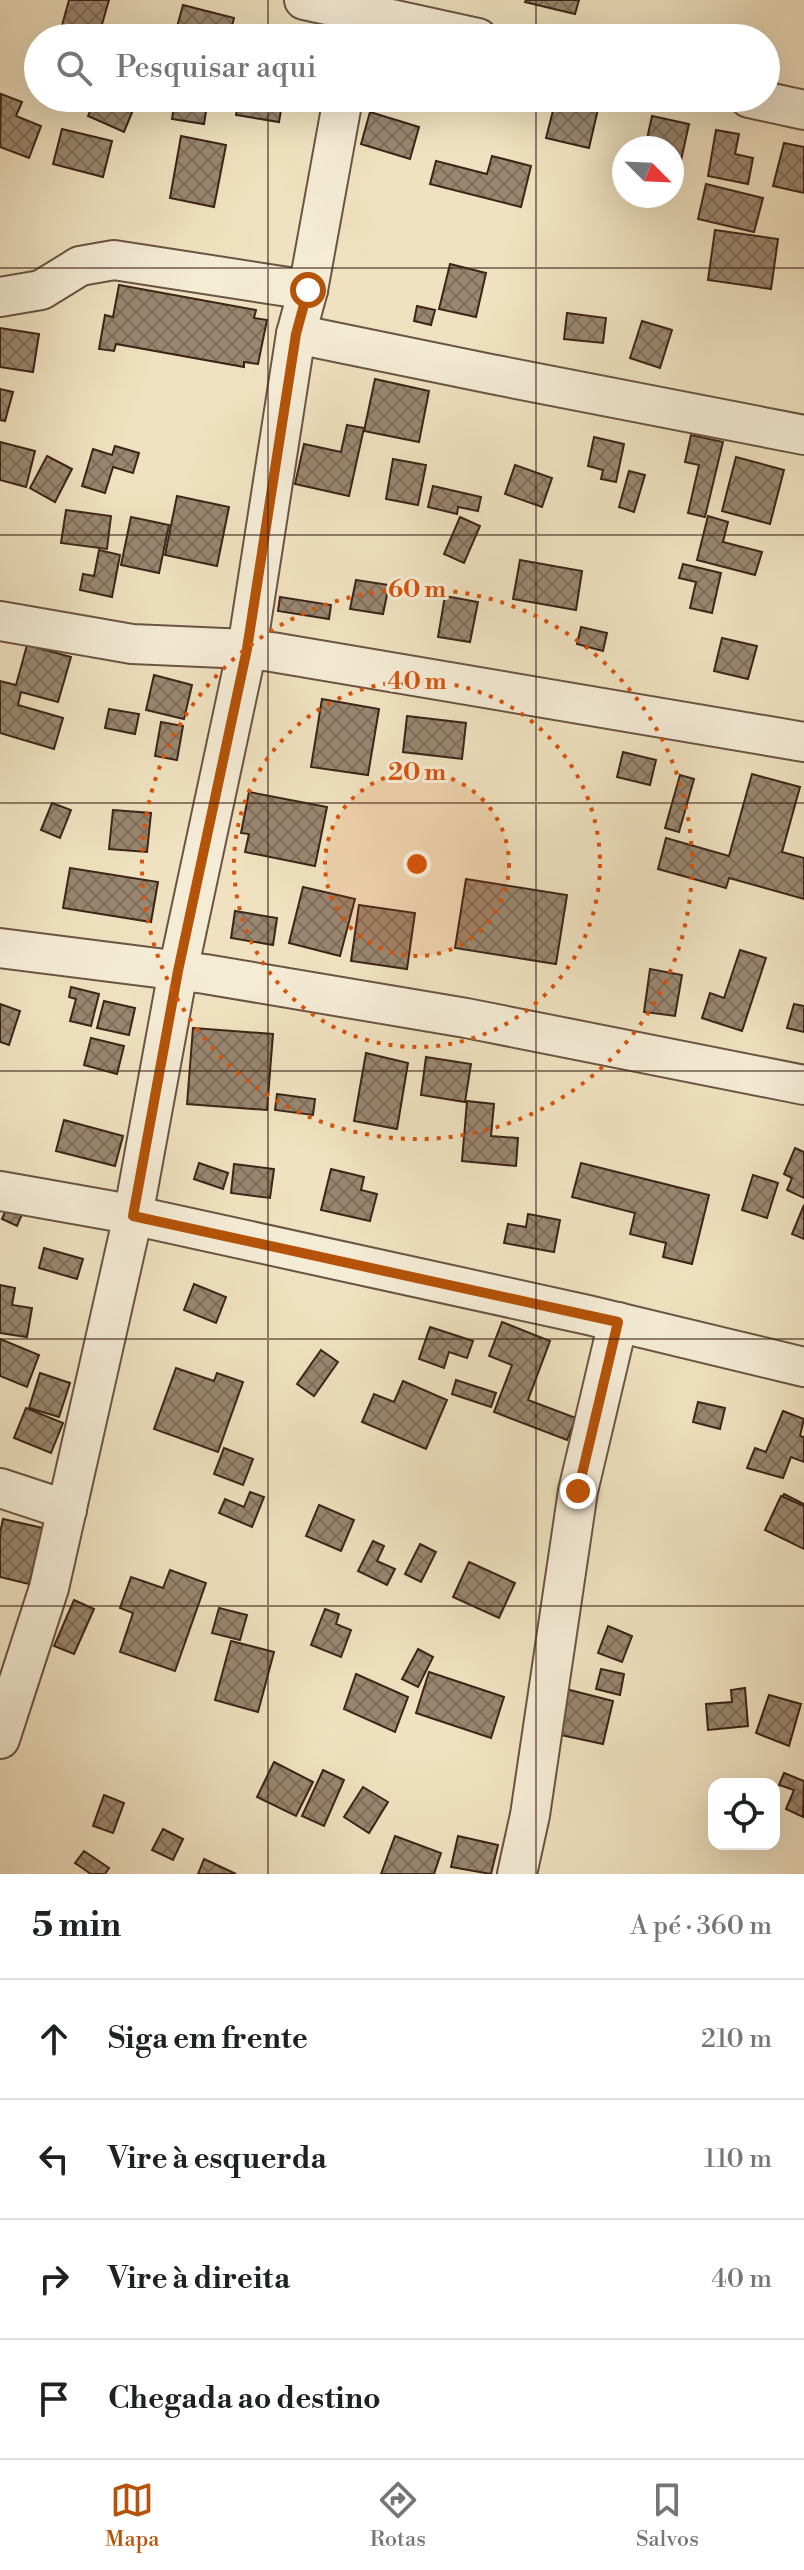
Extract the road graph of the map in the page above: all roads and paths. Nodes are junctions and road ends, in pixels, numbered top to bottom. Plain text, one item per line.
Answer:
1 (304, 0) edge
2 (358, 17) edge
3 (398, 24) edge
4 (780, 105) edge
5 (804, 110) edge
6 (340, 112) edge
7 (308, 290) junction
8 (0, 297) edge
9 (296, 334) junction
10 (804, 435) edge
11 (0, 621) edge
12 (247, 649) junction
13 (804, 742) edge
14 (0, 948) edge
15 (178, 971) junction
16 (804, 1085) edge
17 (0, 1191) edge
18 (133, 1216) junction
19 (618, 1322) junction
20 (804, 1367) edge
21 (0, 1488) edge
22 (67, 1510) junction
23 (0, 1739) edge
24 (517, 1874) edge

1 - 2 street
2 - 3 street
4 - 5 street
6 - 7 street
7 - 8 street
7 - 9 street
9 - 10 street
9 - 12 street
11 - 12 street
12 - 13 street
12 - 15 street
14 - 15 street
15 - 16 street
15 - 18 street
17 - 18 street
18 - 19 street
18 - 22 street
19 - 20 street
19 - 24 street
21 - 22 street
22 - 23 street

